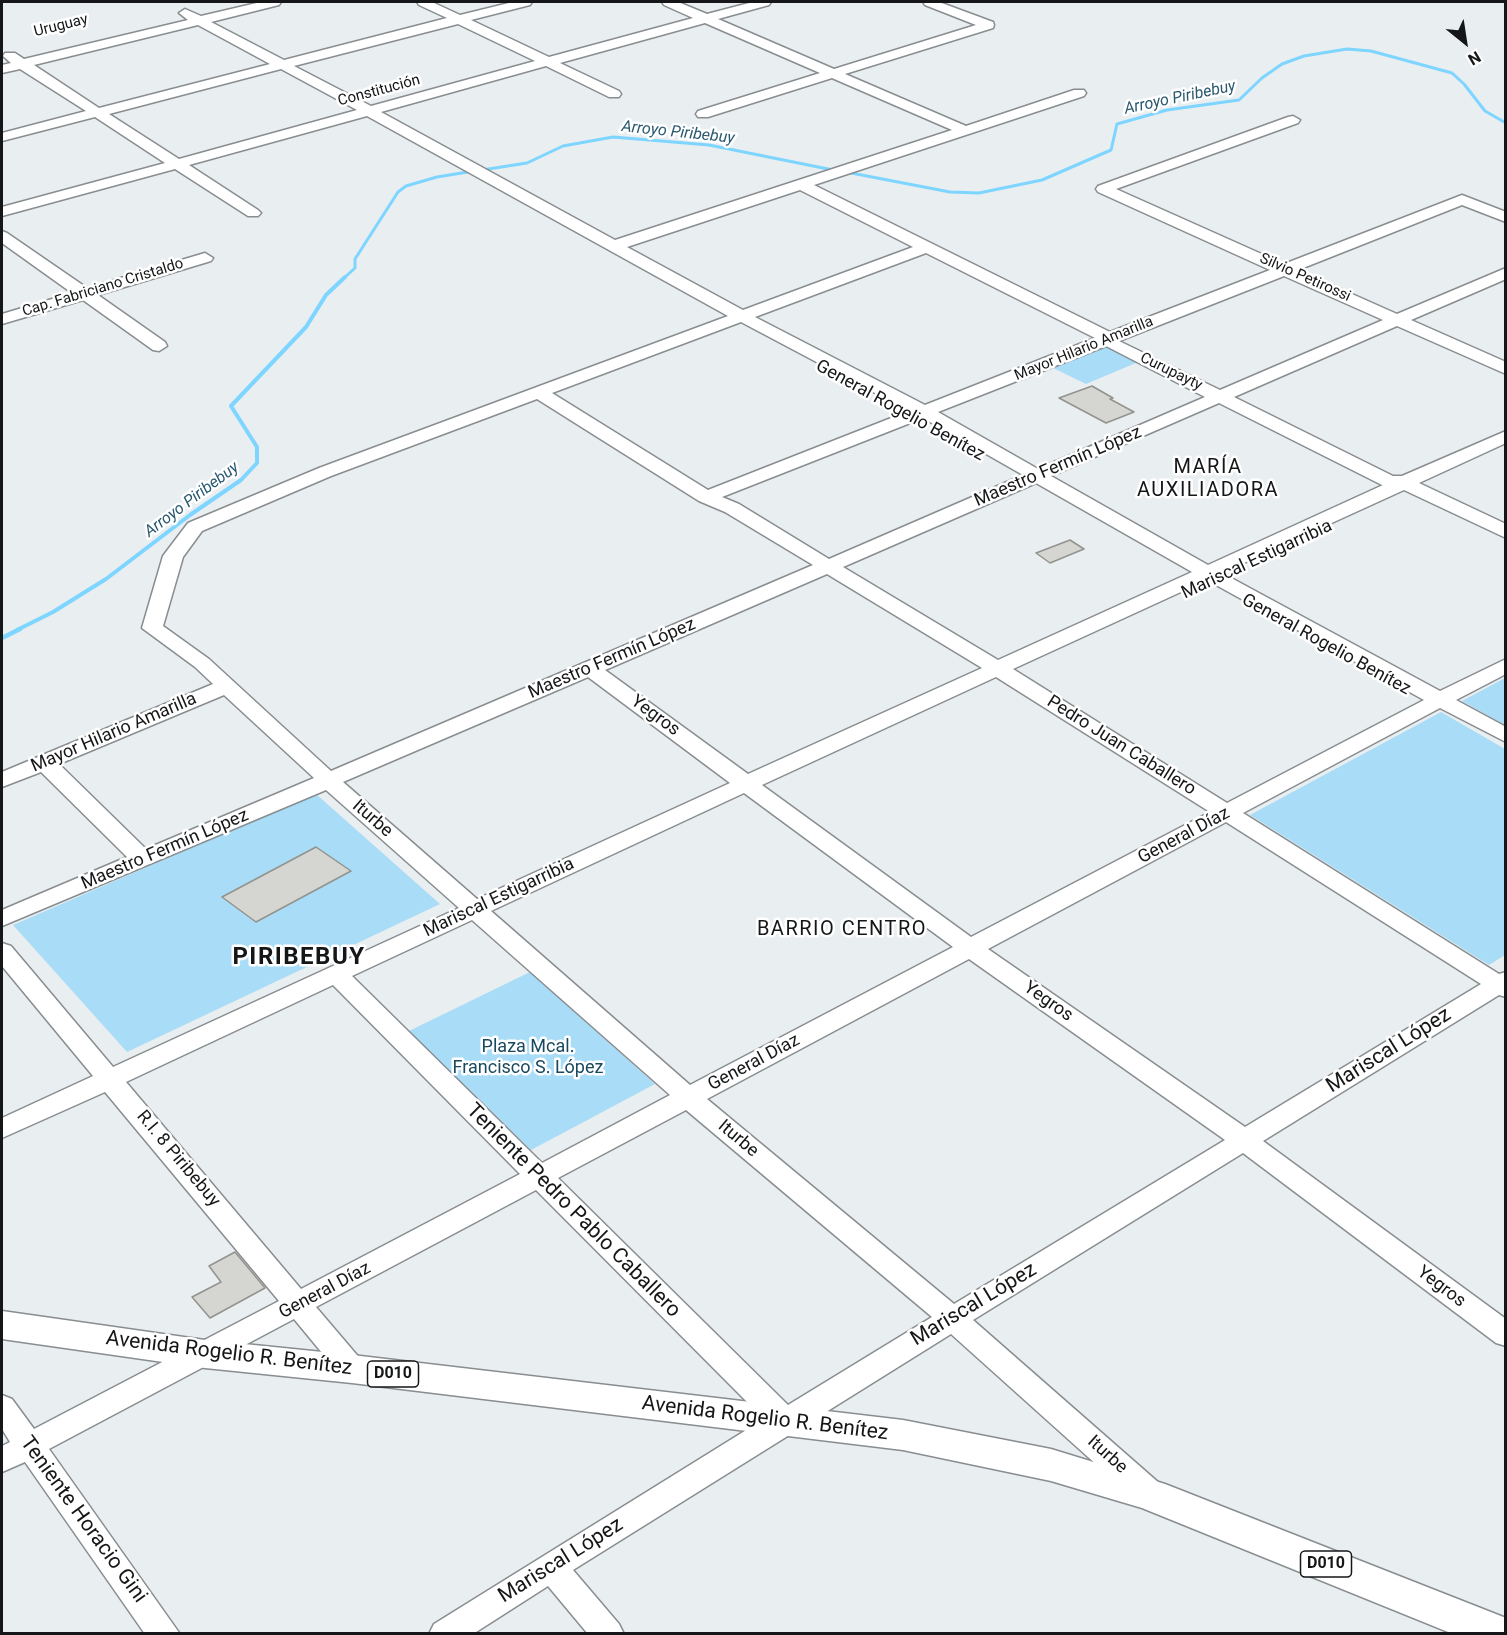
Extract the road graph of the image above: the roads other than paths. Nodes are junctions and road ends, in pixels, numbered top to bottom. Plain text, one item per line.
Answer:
1 (233, 2) edge
2 (275, 2) edge
3 (423, 2) edge
4 (526, 2) edge
5 (668, 2) edge
6 (765, 2) edge
7 (934, 2) edge
8 (185, 13) junction
9 (706, 18) junction
10 (459, 19) junction
11 (199, 20) junction
12 (6, 57) edge
13 (550, 62) junction
14 (25, 64) junction
15 (283, 64) junction
16 (2, 69) edge
17 (833, 73) junction
18 (1079, 93) dead end
19 (615, 94) dead end
20 (369, 111) junction
21 (99, 112) junction
22 (703, 114) dead end
23 (1293, 120) dead end
24 (966, 131) junction
25 (2, 137) edge
26 (177, 164) junction
27 (804, 186) junction
28 (2, 212) edge
29 (253, 213) dead end
30 (1506, 218) edge
31 (2, 236) edge
32 (614, 246) junction
33 (927, 247) junction
34 (205, 258) dead end
35 (1286, 270) junction
36 (1506, 273) edge
37 (83, 294) junction
38 (738, 317) junction
39 (2, 319) edge
40 (1398, 320) junction
41 (1110, 339) junction
42 (159, 346) dead end
43 (1506, 369) edge
44 (547, 389) junction
45 (1226, 394) junction
46 (919, 415) junction
47 (1506, 436) edge
48 (1506, 446) edge
49 (1031, 479) junction
50 (1408, 484) junction
51 (712, 494) junction
52 (1506, 532) edge
53 (828, 566) junction
54 (1208, 577) junction
55 (1506, 665) edge
56 (590, 669) junction
57 (1003, 672) junction
58 (227, 686) junction
59 (1436, 702) junction
60 (1506, 736) edge
61 (1506, 744) edge
62 (45, 763) junction
63 (2, 780) edge
64 (328, 780) junction
65 (747, 783) junction
66 (1228, 812) junction
67 (142, 859) junction
68 (475, 909) junction
69 (2, 919) edge
70 (971, 949) junction
71 (2, 951) edge
72 (336, 974) junction
73 (1503, 984) edge
74 (110, 1078) junction
75 (689, 1098) junction
76 (2, 1129) edge
77 (1244, 1140) junction
78 (539, 1177) junction
79 (299, 1305) junction
80 (953, 1318) junction
81 (2, 1325) edge
82 (1506, 1335) edge
83 (205, 1354) junction
84 (352, 1369) junction
85 (2, 1407) edge
86 (785, 1421) junction
87 (29, 1446) junction
88 (2, 1460) edge
89 (1151, 1495) junction
90 (551, 1567) junction
91 (164, 1634) edge
92 (445, 1634) edge
93 (608, 1634) edge
94 (1500, 1634) edge

1 - 8 street, Uruguay
2 - 11 street
3 - 10 street
4 - 10 street
5 - 9 street
6 - 9 street, Constitución
7 - 17 street
8 - 11 street, General Rogelio Benítez
8 - 12 street, Uruguay
9 - 13 street, Constitución
9 - 17 street
10 - 13 street
10 - 15 street
11 - 14 street
11 - 15 street, General Rogelio Benítez
12 - 14 street
13 - 19 street
13 - 20 street, Constitución
14 - 16 street
14 - 21 street
15 - 20 street, General Rogelio Benítez
15 - 21 street
17 - 22 street
17 - 24 street
18 - 24 street
20 - 26 street, Constitución
20 - 32 street, General Rogelio Benítez
21 - 25 street
21 - 26 street
23 - 35 street, Silvio Petirossi
24 - 27 street
26 - 28 street, Constitución
26 - 29 street
27 - 32 street
27 - 33 street, Curupayty
30 - 35 street, Mayor Hilario Amarilla
31 - 37 street
32 - 38 street, General Rogelio Benítez
33 - 38 street
33 - 41 street, Curupayty
34 - 37 street, Cap. Fabriciano Cristaldo
35 - 40 street, Silvio Petirossi
35 - 41 street, Mayor Hilario Amarilla
36 - 40 street, Maestro Fermín López
37 - 39 street, Cap. Fabriciano Cristaldo
37 - 42 street
38 - 44 street
38 - 46 street, General Rogelio Benítez
40 - 43 street, Silvio Petirossi
40 - 45 street, Maestro Fermín López
41 - 45 street, Curupayty
41 - 46 street, Mayor Hilario Amarilla
44 - 51 street, Pedro Juan Caballero
44 - 58 street, Iturbe
45 - 49 street, Maestro Fermín López
45 - 50 street, Curupayty
46 - 49 street, General Rogelio Benítez
46 - 51 street, Mayor Hilario Amarilla
47 - 50 street
48 - 50 street, Mariscal Estigarribia
49 - 53 street, Maestro Fermín López
49 - 54 street, General Rogelio Benítez
50 - 52 street, Curupayty
50 - 54 street, Mariscal Estigarribia
51 - 53 street, Pedro Juan Caballero
53 - 56 street, Maestro Fermín López
53 - 57 street, Pedro Juan Caballero
54 - 57 street, Mariscal Estigarribia
54 - 59 street, General Rogelio Benítez
55 - 59 street, General Díaz
56 - 64 street, Maestro Fermín López
56 - 65 street, Yegros
57 - 65 street, Mariscal Estigarribia
57 - 66 street, Pedro Juan Caballero
58 - 62 street, Mayor Hilario Amarilla
58 - 64 street, Iturbe
59 - 60 street, General Rogelio Benítez
59 - 61 street, General Rogelio Benítez
59 - 66 street, General Díaz
62 - 63 street, Mayor Hilario Amarilla
62 - 67 street
64 - 67 street, Maestro Fermín López
64 - 68 street, Iturbe
65 - 68 street, Mariscal Estigarribia
65 - 70 street, Yegros
66 - 70 street, General Díaz
66 - 73 street, Pedro Juan Caballero
67 - 69 street, Maestro Fermín López
68 - 72 street, Mariscal Estigarribia
68 - 75 street, Iturbe
70 - 75 street, General Díaz
70 - 77 street, Yegros
71 - 74 street, R.I. 8 Piribebuy
72 - 74 street, Mariscal Estigarribia
72 - 78 street, Teniente Pedro Pablo Caballero
73 - 77 street, Mariscal López
74 - 76 street, Mariscal Estigarribia
74 - 79 street, R.I. 8 Piribebuy
75 - 78 street, General Díaz
75 - 80 street, Iturbe
77 - 80 street, Mariscal López
77 - 82 street, Yegros
78 - 79 street, General Díaz
78 - 86 street, Teniente Pedro Pablo Caballero
79 - 83 street, General Díaz
79 - 84 street, R.I. 8 Piribebuy
80 - 86 street, Mariscal López
80 - 89 street, Iturbe
81 - 83 main road, Avenida Rogelio R. Benítez / D010
83 - 84 main road, Avenida Rogelio R. Benítez / D010
83 - 87 street, General Díaz
84 - 86 main road, Avenida Rogelio R. Benítez / D010
85 - 87 street, Teniente Horacio Gini
86 - 89 main road, Avenida Rogelio R. Benítez / D010
86 - 90 street, Mariscal López
87 - 88 street, General Díaz
87 - 91 street, Teniente Horacio Gini
89 - 94 main road, Avenida Rogelio R. Benítez / D010
90 - 92 street, Mariscal López
90 - 93 street

